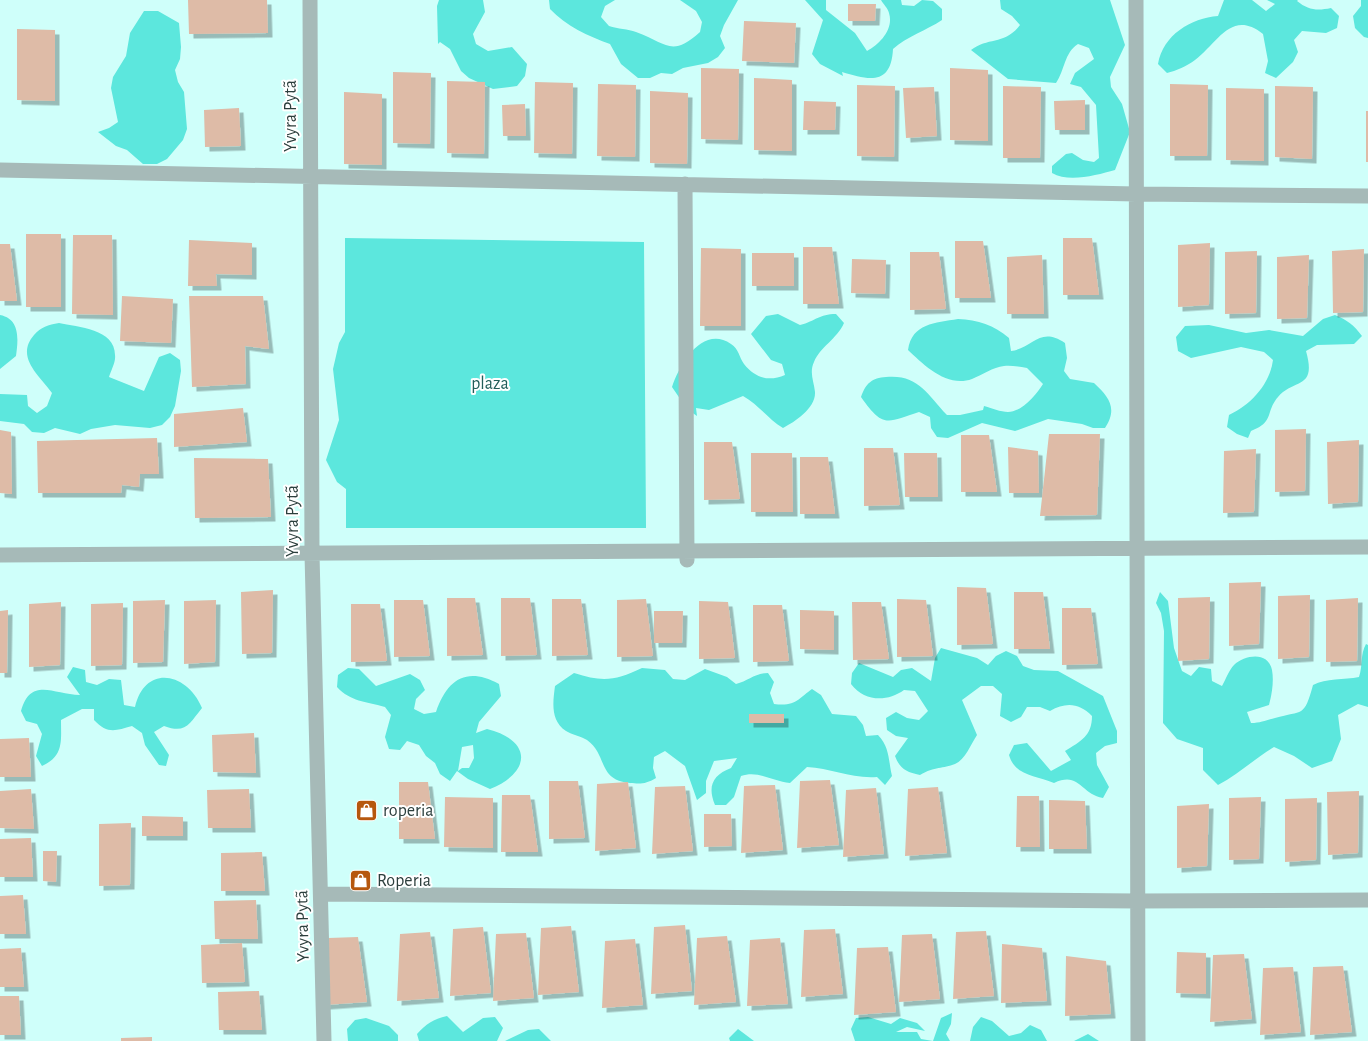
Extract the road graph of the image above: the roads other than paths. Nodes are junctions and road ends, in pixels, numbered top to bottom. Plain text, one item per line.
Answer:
1 (310, 0) edge
2 (1136, 0) edge
3 (0, 170) edge
4 (310, 176) junction
5 (685, 184) junction
6 (1136, 194) junction
7 (1368, 196) edge
8 (1368, 547) edge
9 (1138, 549) junction
10 (312, 554) junction
11 (0, 555) edge
12 (687, 555) junction
13 (322, 894) junction
14 (1368, 900) edge
15 (1137, 901) junction
16 (324, 1041) edge
17 (1138, 1041) edge

1 - 4 street, Yvyra Pytã
2 - 6 street
3 - 4 street
4 - 5 street
4 - 10 street, Yvyra Pytã
5 - 6 street
5 - 12 street
6 - 7 street
6 - 9 street
8 - 9 street
9 - 12 street
9 - 15 street
10 - 11 street
10 - 12 street
10 - 13 street, Yvyra Pytã
13 - 15 street
13 - 16 street, Yvyra Pytã
14 - 15 street
15 - 17 street

